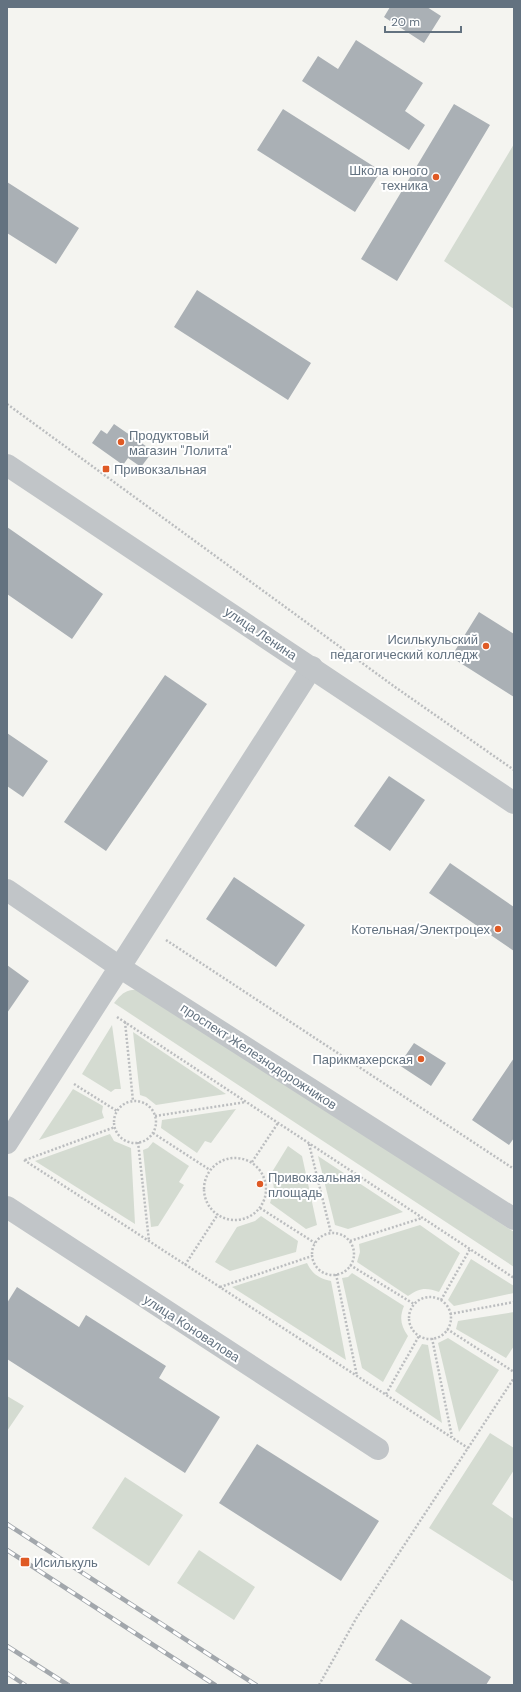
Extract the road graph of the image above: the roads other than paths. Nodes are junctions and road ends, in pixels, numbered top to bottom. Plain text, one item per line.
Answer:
1 (7, 465) edge
2 (312, 667) junction
3 (514, 803) edge
4 (7, 890) edge
5 (120, 967) junction
6 (13, 1149) edge
7 (7, 1207) edge
8 (514, 1219) edge
9 (378, 1448) dead end

1 - 2 street, улица Ленина
2 - 3 street, улица Ленина
2 - 5 street
4 - 5 street, проспект Железнодорожников
5 - 6 street
5 - 8 street, проспект Железнодорожников
7 - 9 street, улица Коновалова

